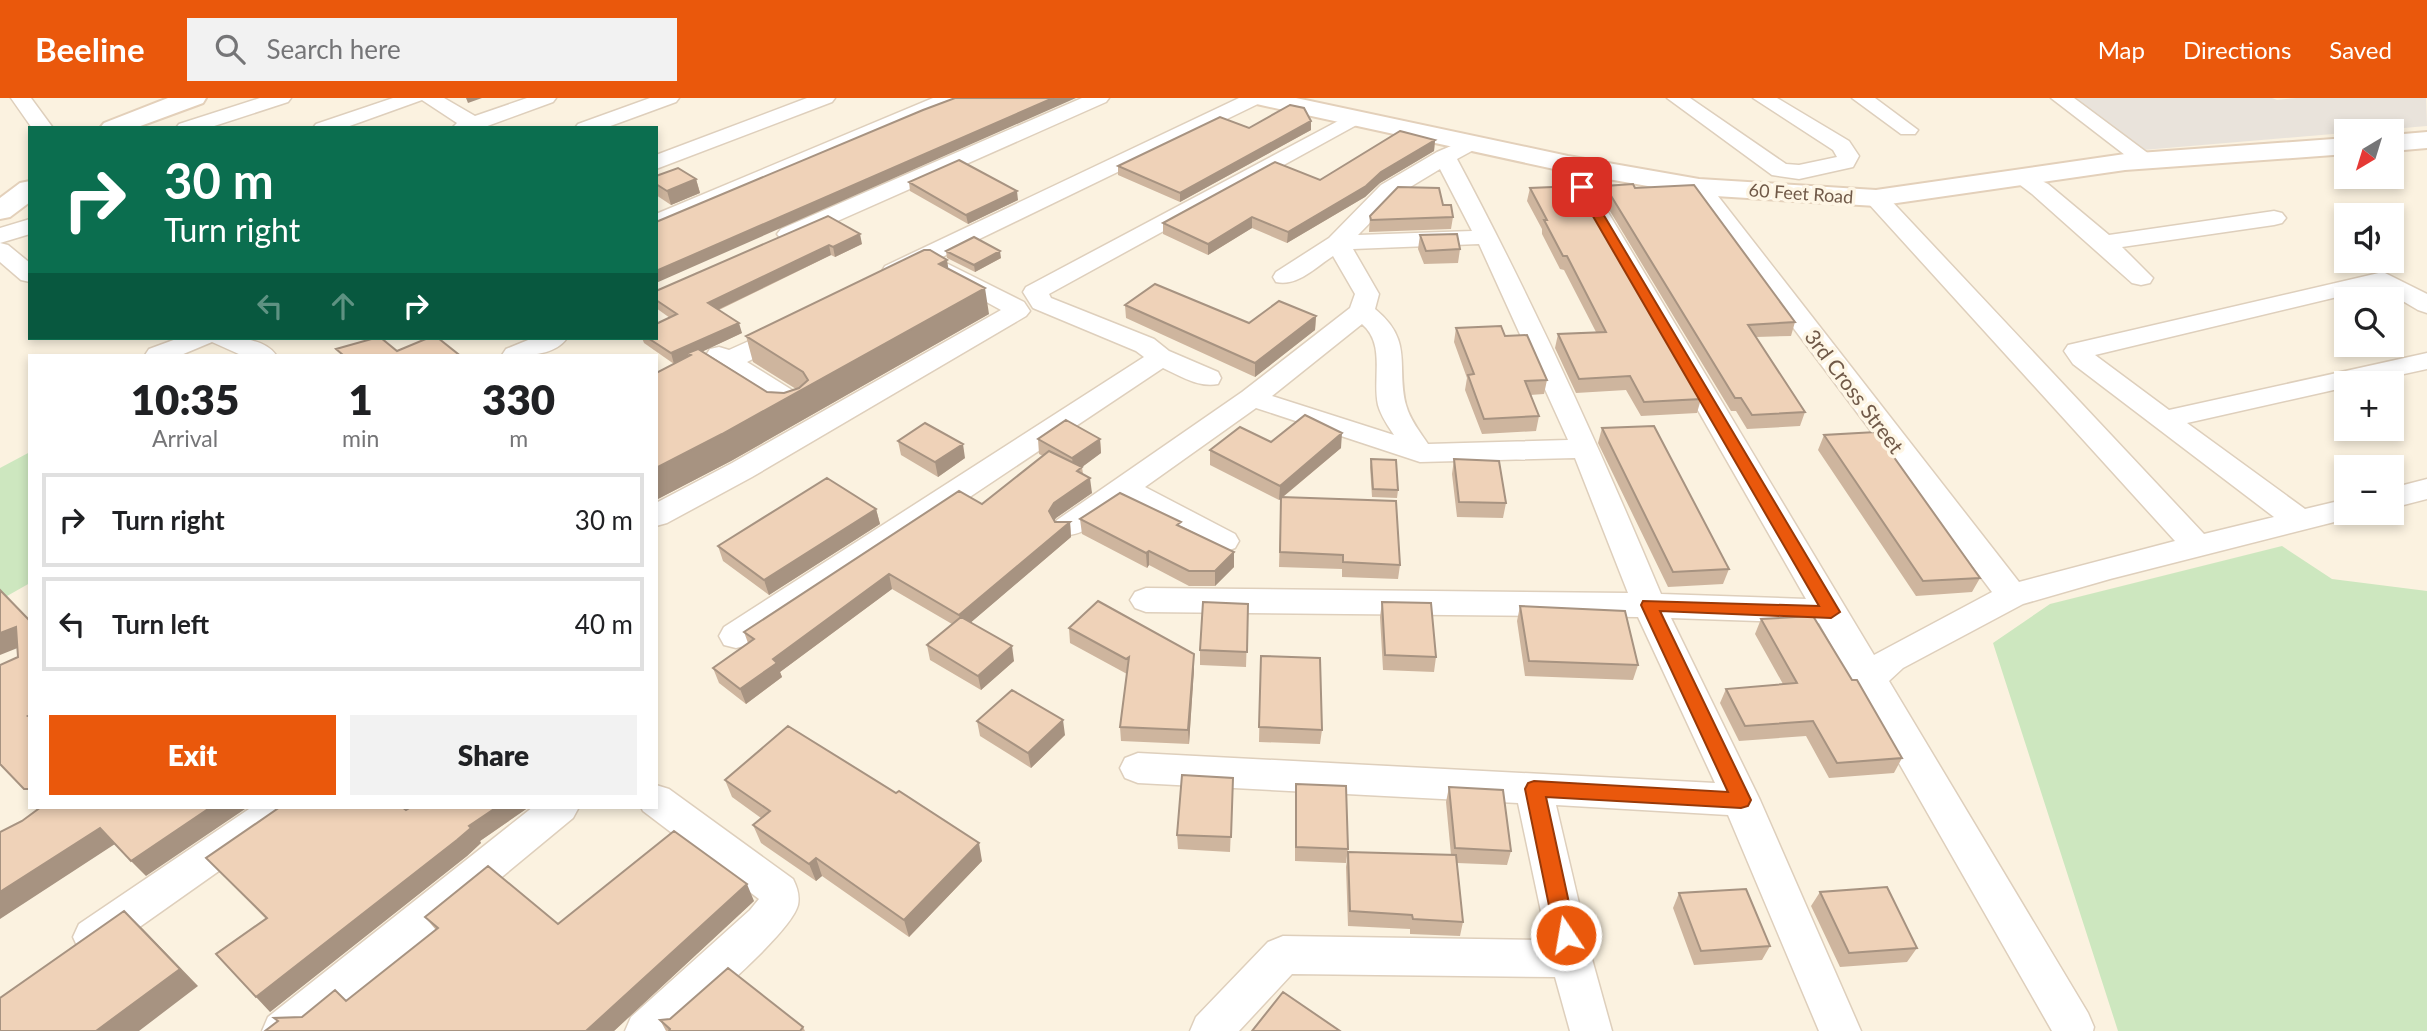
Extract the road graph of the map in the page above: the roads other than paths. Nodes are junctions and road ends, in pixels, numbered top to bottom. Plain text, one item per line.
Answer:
1 (194, 98) edge
2 (281, 98) edge
3 (413, 98) edge
4 (430, 98) edge
5 (546, 98) edge
6 (669, 98) edge
7 (825, 98) edge
8 (950, 98) edge
9 (1099, 98) edge
10 (1255, 98) edge
11 (1261, 98) edge
12 (1677, 98) edge
13 (1763, 98) edge
14 (1862, 98) edge
15 (2061, 98) edge
16 (20, 107) edge
17 (1355, 118) junction
18 (41, 126) edge
19 (118, 126) edge
20 (192, 126) edge
21 (329, 126) edge
22 (467, 126) edge
23 (591, 126) edge
24 (1908, 130) dead end
25 (2427, 141) edge
26 (1472, 142) junction
27 (2404, 142) edge
28 (2334, 147) edge
29 (1445, 157) junction
30 (2146, 160) junction
31 (658, 162) edge
32 (1568, 164) junction
33 (1799, 172) junction
34 (2022, 178) junction
35 (1699, 187) junction
36 (28, 190) edge
37 (1819, 194) junction
38 (1877, 198) junction
39 (0, 211) edge
40 (2274, 218) dead end
41 (658, 221) edge
42 (28, 227) edge
43 (0, 236) edge
44 (1487, 237) junction
45 (1337, 243) junction
46 (2104, 243) junction
47 (766, 244) edge
48 (0, 250) edge
49 (28, 273) edge
50 (1285, 277) dead end
51 (2141, 278) dead end
52 (2427, 305) edge
53 (1362, 311) junction
54 (810, 316) edge
55 (197, 340) edge
56 (228, 340) edge
57 (549, 340) edge
58 (161, 354) edge
59 (261, 354) edge
60 (516, 354) edge
61 (1160, 357) junction
62 (2427, 361) edge
63 (1208, 378) dead end
64 (1252, 398) junction
65 (2166, 419) junction
66 (826, 422) junction
67 (1586, 449) junction
68 (1420, 453) junction
69 (1124, 488) junction
70 (2427, 489) edge
71 (2404, 495) edge
72 (2334, 512) edge
73 (658, 515) edge
74 (2300, 521) junction
75 (1068, 527) edge
76 (1224, 541) dead end
77 (2198, 546) junction
78 (2012, 596) junction
79 (1146, 600) dead end
80 (1649, 605) junction
81 (1831, 612) junction
82 (736, 636) dead end
83 (1869, 680) junction
84 (1138, 768) dead end
85 (1534, 789) junction
86 (1741, 800) junction
87 (658, 801) edge
88 (278, 809) edge
89 (558, 809) edge
90 (67, 955) edge
91 (1571, 959) junction
92 (2073, 1027) dead end
93 (283, 1031) edge
94 (646, 1031) edge
95 (1211, 1031) edge
96 (1591, 1031) edge
97 (1840, 1031) edge

1 - 19 street
2 - 20 street
3 - 21 street
4 - 22 street
5 - 22 street
6 - 23 street
7 - 31 street
8 - 41 street
9 - 47 street
10 - 66 street
11 - 17 street, 60 Feet Road
12 - 33 street
13 - 33 street
14 - 24 street
15 - 30 street
16 - 18 street
17 - 26 street, 60 Feet Road
17 - 61 street
25 - 27 street
26 - 29 street
26 - 32 street, 60 Feet Road
28 - 30 street, 60 Feet Road
29 - 44 street
29 - 45 street
30 - 34 street, 60 Feet Road
32 - 35 street, 60 Feet Road
32 - 81 street
33 - 37 street
34 - 38 street, 60 Feet Road
34 - 46 street
35 - 37 street, 60 Feet Road
35 - 78 street, 3rd Cross Street
36 - 39 street
37 - 38 street, 60 Feet Road
38 - 77 street
40 - 46 street
42 - 43 street
44 - 45 street
44 - 67 street
45 - 50 street
45 - 53 street
46 - 51 street
48 - 49 street
52 - 65 street
53 - 64 street
53 - 68 street
54 - 66 street
55 - 58 street
56 - 59 street
57 - 60 street
61 - 63 street
61 - 82 street
62 - 65 street
64 - 68 street
64 - 69 street
65 - 74 street
66 - 73 street
67 - 68 street
67 - 80 street
69 - 75 street
69 - 76 street
70 - 71 street
72 - 74 street
74 - 77 street
77 - 78 street
78 - 83 street
79 - 80 street
80 - 81 street
80 - 86 street
81 - 83 street
83 - 92 street
84 - 85 street
85 - 86 street
85 - 91 street
86 - 97 street
87 - 94 street
88 - 90 street
89 - 93 street
91 - 95 street
91 - 96 street

